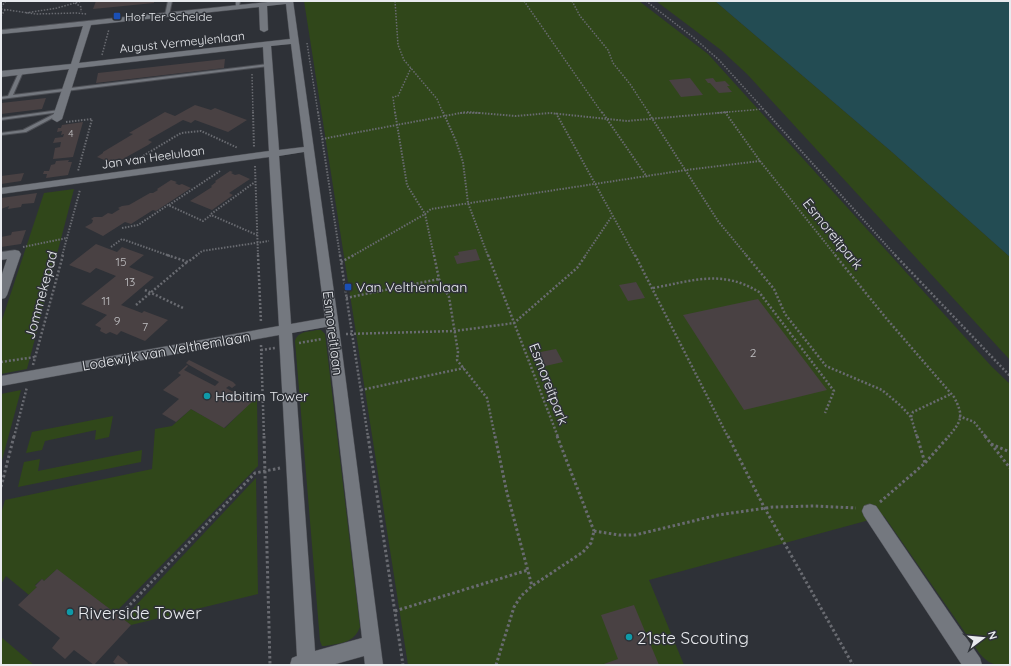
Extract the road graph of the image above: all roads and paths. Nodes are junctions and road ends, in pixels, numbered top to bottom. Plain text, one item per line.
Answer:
1 (6, 1) edge
2 (82, 1) edge
3 (170, 1) edge
4 (395, 1) edge
5 (524, 1) edge
6 (572, 1) edge
7 (646, 1) edge
8 (288, 2) edge
9 (74, 3) junction
10 (238, 4) edge
11 (263, 5) junction
12 (1, 8) edge
13 (5, 10) junction
14 (81, 12) junction
15 (24, 13) junction
16 (2, 15) edge
17 (167, 15) junction
18 (110, 20) junction
19 (88, 23) junction
20 (264, 30) dead end
21 (1, 32) edge
22 (300, 41) junction
23 (266, 44) junction
24 (100, 63) junction
25 (268, 65) junction
26 (74, 66) junction
27 (252, 67) junction
28 (411, 68) junction
29 (21, 72) junction
30 (1, 74) edge
31 (66, 91) junction
32 (10, 97) junction
33 (1, 98) edge
34 (764, 109) junction
35 (725, 112) junction
36 (556, 113) junction
37 (58, 115) junction
38 (444, 116) junction
39 (652, 118) junction
40 (1, 119) edge
41 (607, 119) junction
42 (396, 125) junction
43 (1, 134) edge
44 (322, 139) junction
45 (308, 149) junction
46 (274, 154) junction
47 (254, 156) junction
48 (239, 158) junction
49 (760, 161) junction
50 (686, 170) junction
51 (109, 176) junction
52 (647, 177) junction
53 (79, 180) junction
54 (255, 182) junction
55 (595, 185) junction
56 (1, 191) edge
57 (468, 203) junction
58 (168, 205) junction
59 (425, 214) junction
60 (211, 215) junction
61 (612, 216) junction
62 (122, 228) dead end
63 (257, 235) junction
64 (67, 238) junction
65 (279, 239) junction
66 (257, 243) junction
67 (111, 248) dead end
68 (14, 254) junction
69 (1, 256) edge
70 (188, 262) junction
71 (341, 262) junction
72 (439, 279) junction
73 (652, 288) junction
74 (145, 290) dead end
75 (150, 292) junction
76 (1, 295) edge
77 (346, 298) junction
78 (136, 305) dead end
79 (183, 308) dead end
80 (332, 321) junction
81 (514, 323) junction
82 (285, 329) junction
83 (455, 331) junction
84 (352, 333) junction
85 (261, 337) junction
86 (334, 337) junction
87 (286, 346) junction
88 (262, 350) junction
89 (35, 357) junction
90 (1, 362) edge
91 (464, 368) junction
92 (1010, 376) edge
93 (1, 381) edge
94 (27, 381) junction
95 (360, 390) junction
96 (951, 394) junction
97 (825, 413) dead end
98 (959, 416) junction
99 (911, 417) junction
100 (991, 444) junction
101 (1010, 452) edge
102 (925, 463) junction
103 (294, 464) junction
104 (1010, 468) edge
105 (266, 471) junction
106 (1, 485) edge
107 (764, 508) junction
108 (870, 511) junction
109 (594, 531) junction
110 (528, 570) junction
111 (532, 586) junction
112 (394, 611) junction
113 (123, 612) dead end
114 (371, 645) junction
115 (304, 664) edge
116 (270, 665) edge
117 (374, 665) edge
118 (402, 665) edge
119 (496, 665) edge
120 (853, 665) edge
121 (973, 665) edge

1 - 12 path
2 - 9 path
3 - 17 lane
4 - 28 path, Esmoreitpark
5 - 41 path
6 - 39 path
7 - 34 path
8 - 11 street
8 - 22 street, Esmoreitlaan
9 - 14 path
9 - 15 path
10 - 11 street
10 - 17 street
11 - 20 street
12 - 13 path
13 - 15 path
13 - 16 path
14 - 15 path
14 - 19 path
17 - 18 street
18 - 19 street
18 - 24 path
19 - 21 street
19 - 26 street
22 - 23 street, August Vermeylenlaan
22 - 44 path
22 - 45 street, Esmoreitlaan
23 - 24 street, August Vermeylenlaan
23 - 25 street
24 - 26 street, August Vermeylenlaan
25 - 27 lane
25 - 46 street
26 - 29 street, August Vermeylenlaan
26 - 31 street
27 - 31 lane
27 - 47 path
28 - 38 path, Esmoreitpark
28 - 42 path
29 - 30 street, August Vermeylenlaan
29 - 32 lane
31 - 32 lane
31 - 37 street
32 - 33 lane
34 - 35 path
34 - 92 path
35 - 39 path
35 - 49 path, Esmoreitpark
36 - 38 path
36 - 41 path
36 - 55 path
37 - 40 lane
37 - 43 lane
37 - 53 path, Jommekepad
38 - 42 path
38 - 57 path, Esmoreitpark
39 - 41 path
39 - 50 path
41 - 52 path
42 - 44 path
42 - 59 path
44 - 71 path
45 - 46 street, Jan van Heelulaan
45 - 80 street, Esmoreitlaan
46 - 47 street, Jan van Heelulaan
46 - 65 street
47 - 48 street, Jan van Heelulaan
47 - 51 path
47 - 54 path
48 - 51 street, Jan van Heelulaan
48 - 58 path
49 - 50 path
49 - 96 path, Esmoreitpark
50 - 52 path
50 - 99 path
51 - 53 street, Jan van Heelulaan
52 - 55 path
53 - 56 street, Jan van Heelulaan
53 - 64 path, Jommekepad
54 - 60 path
54 - 63 path
55 - 57 path
55 - 61 path
57 - 59 path
57 - 81 path, Esmoreitpark
58 - 60 path
58 - 62 path
59 - 71 path
59 - 72 path
60 - 63 path
61 - 73 path
61 - 81 path
63 - 66 path
64 - 68 path, Jommekepad
64 - 89 path, Jommekepad
65 - 66 path
65 - 82 street
66 - 70 path
66 - 85 path
67 - 70 path
68 - 69 street
68 - 76 street
70 - 75 path
71 - 77 path
72 - 77 path
72 - 83 path
73 - 97 path
73 - 107 path
74 - 75 path
75 - 78 path
75 - 79 path
77 - 84 path
80 - 82 street, Lodewijk van Velthemlaan
80 - 86 street, Esmoreitlaan
81 - 83 path
81 - 109 path, Esmoreitpark
82 - 85 street, Lodewijk van Velthemlaan
82 - 87 street
83 - 84 path
83 - 91 path
84 - 86 path
84 - 95 path
85 - 88 path
85 - 94 street, Lodewijk van Velthemlaan
86 - 87 path
86 - 114 street, Esmoreitlaan
87 - 88 path
87 - 103 street
88 - 105 path
89 - 90 path, Jommekepad
89 - 94 path, Jommekepad
91 - 95 path
91 - 110 path
93 - 94 street, Lodewijk van Velthemlaan
94 - 106 path, Jommekepad
95 - 112 path
96 - 98 path, Esmoreitpark
96 - 99 path
98 - 100 path
98 - 102 path
99 - 102 path
100 - 101 path
100 - 104 path
102 - 108 path
103 - 105 path
103 - 115 street
105 - 113 path
105 - 116 path
107 - 108 path
107 - 109 path
107 - 120 path
108 - 121 street
109 - 111 path
110 - 111 path
110 - 112 path
111 - 119 path
112 - 118 path
114 - 115 street
114 - 117 street, Esmoreitlaan

